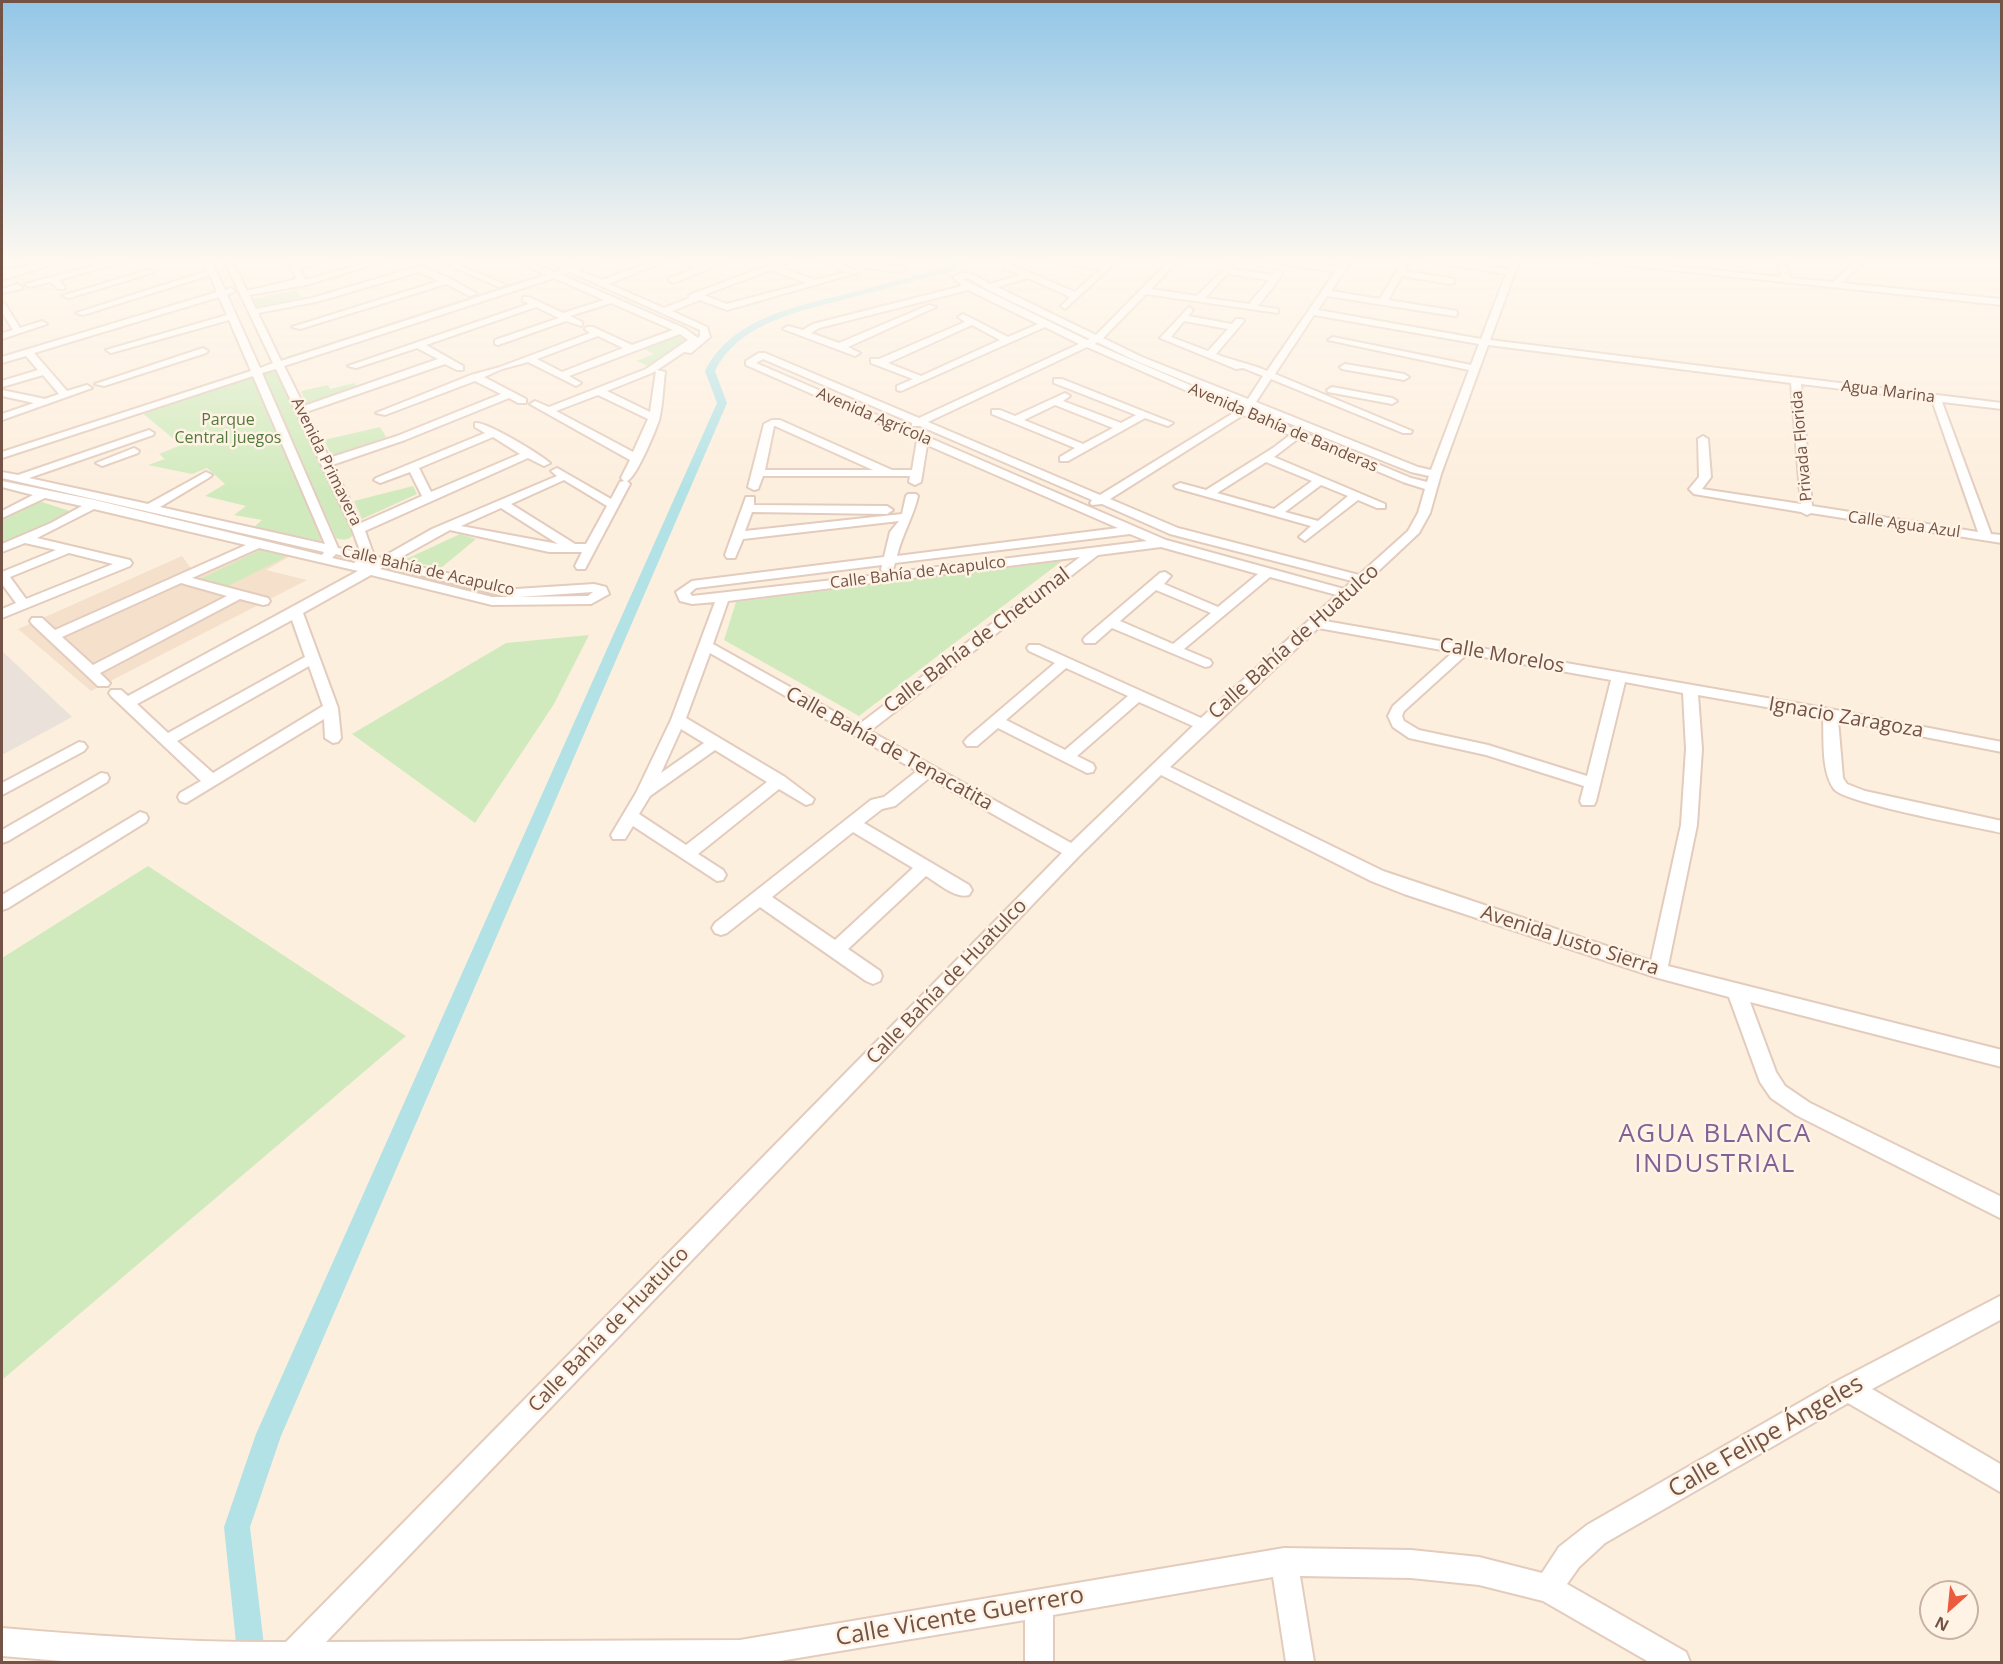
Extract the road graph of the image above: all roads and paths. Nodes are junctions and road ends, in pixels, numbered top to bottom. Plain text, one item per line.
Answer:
1 (83, 336) edge
2 (184, 336) edge
3 (241, 336) edge
4 (264, 336) edge
5 (349, 336) edge
6 (354, 336) edge
7 (443, 336) edge
8 (514, 336) edge
9 (591, 336) edge
10 (604, 336) edge
11 (672, 336) edge
12 (689, 336) edge
13 (703, 336) edge
14 (811, 336) edge
15 (866, 336) edge
16 (941, 336) edge
17 (999, 336) edge
18 (1012, 336) edge
19 (1071, 336) edge
20 (1090, 336) edge
21 (1100, 336) edge
22 (1167, 336) edge
23 (1227, 336) edge
24 (1296, 336) edge
25 (1448, 336) edge
26 (1486, 336) edge
27 (488, 337) dead end
28 (1005, 339) junction
29 (1097, 339) junction
30 (1333, 340) dead end
31 (498, 342) junction
32 (1484, 342) junction
33 (1086, 343) junction
34 (417, 344) junction
35 (176, 345) junction
36 (839, 347) junction
37 (630, 348) junction
38 (511, 349) dead end
39 (203, 351) dead end
40 (28, 352) junction
41 (1210, 355) junction
42 (1415, 355) junction
43 (3, 358) edge
44 (117, 358) junction
45 (528, 358) junction
46 (277, 360) junction
47 (446, 360) junction
48 (879, 363) junction
49 (1475, 366) junction
50 (255, 367) junction
51 (460, 368) dead end
52 (46, 371) junction
53 (654, 371) junction
54 (1342, 371) junction
55 (357, 373) junction
56 (562, 375) junction
57 (1268, 376) junction
58 (475, 377) junction
59 (921, 379) junction
60 (1058, 381) dead end
61 (1796, 381) junction
62 (576, 382) dead end
63 (2, 384) edge
64 (100, 384) dead end
65 (87, 388) dead end
66 (901, 388) dead end
67 (1079, 389) junction
68 (1398, 389) junction
69 (599, 390) junction
70 (2, 393) edge
71 (509, 394) junction
72 (65, 395) junction
73 (1936, 398) junction
74 (522, 401) dead end
75 (1055, 401) junction
76 (45, 402) junction
77 (535, 404) dead end
78 (2001, 406) edge
79 (134, 407) junction
80 (1246, 407) junction
81 (548, 411) junction
82 (302, 412) junction
83 (996, 412) dead end
84 (1145, 414) junction
85 (2, 417) edge
86 (654, 418) junction
87 (1016, 420) junction
88 (1383, 421) junction
89 (386, 422) junction
90 (921, 422) junction
91 (1168, 423) dead end
92 (479, 425) dead end
93 (1121, 427) junction
94 (1407, 431) dead end
95 (494, 433) junction
96 (148, 434) dead end
97 (913, 434) junction
98 (1303, 436) junction
99 (1703, 439) dead end
100 (2, 446) edge
101 (108, 447) junction
102 (1084, 448) junction
103 (835, 449) junction
104 (134, 451) dead end
105 (528, 454) junction
106 (2, 455) edge
107 (120, 456) junction
108 (1266, 458) junction
109 (637, 459) junction
110 (102, 462) dead end
111 (327, 465) junction
112 (1049, 466) junction
113 (413, 467) junction
114 (759, 473) junction
115 (831, 473) junction
116 (890, 473) junction
117 (911, 473) junction
118 (2, 475) edge
119 (206, 475) dead end
120 (565, 476) junction
121 (19, 479) junction
122 (381, 480) dead end
123 (1433, 480) junction
124 (1320, 481) junction
125 (2, 484) edge
126 (1180, 486) dead end
127 (43, 494) junction
128 (1206, 495) junction
129 (1356, 496) junction
130 (104, 497) junction
131 (428, 497) junction
132 (1101, 499) junction
133 (503, 504) junction
134 (613, 505) junction
135 (93, 506) junction
136 (1381, 506) dead end
137 (150, 508) junction
138 (747, 508) junction
139 (823, 509) junction
140 (1085, 509) junction
141 (1808, 511) junction
142 (1276, 513) junction
143 (2, 515) edge
144 (906, 519) junction
145 (1145, 519) junction
146 (211, 523) junction
147 (1320, 525) junction
148 (357, 527) junction
149 (451, 527) junction
150 (820, 527) junction
151 (199, 530) junction
152 (1132, 530) junction
153 (737, 536) junction
154 (1305, 537) dead end
155 (1986, 537) junction
156 (25, 539) junction
157 (2001, 539) edge
158 (268, 541) junction
159 (1162, 543) junction
160 (2, 548) edge
161 (572, 548) junction
162 (590, 548) junction
163 (69, 549) junction
164 (1096, 551) junction
165 (328, 554) junction
166 (731, 555) dead end
167 (896, 559) junction
168 (374, 566) junction
169 (581, 566) dead end
170 (1263, 570) junction
171 (899, 574) junction
172 (885, 577) junction
173 (179, 579) junction
174 (1362, 580) junction
175 (1347, 594) junction
176 (238, 595) junction
177 (723, 598) junction
178 (264, 601) dead end
179 (24, 605) junction
180 (1215, 610) junction
181 (2, 614) edge
182 (297, 615) junction
183 (37, 621) dead end
184 (1110, 622) junction
185 (1314, 623) junction
186 (53, 636) junction
187 (1090, 640) dead end
188 (705, 645) junction
189 (1034, 648) dead end
190 (1464, 649) junction
191 (1174, 650) junction
192 (313, 658) junction
193 (1065, 662) junction
194 (1204, 663) dead end
195 (91, 672) junction
196 (1619, 678) junction
197 (103, 683) dead end
198 (1690, 690) junction
199 (1134, 698) junction
200 (331, 708) junction
201 (1830, 714) junction
202 (678, 720) junction
203 (996, 721) junction
204 (1200, 728) junction
205 (859, 732) junction
206 (333, 738) dead end
207 (167, 740) junction
208 (715, 742) junction
209 (972, 742) dead end
210 (79, 747) dead end
211 (2001, 747) edge
212 (1066, 758) junction
213 (922, 767) junction
214 (1086, 768) dead end
215 (1159, 768) junction
216 (101, 778) dead end
217 (211, 781) junction
218 (778, 781) junction
219 (1592, 783) junction
220 (2, 790) edge
221 (644, 794) junction
222 (186, 797) dead end
223 (806, 799) dead end
224 (1588, 801) dead end
225 (630, 816) junction
226 (140, 818) dead end
227 (852, 823) junction
228 (2001, 827) edge
229 (619, 835) dead end
230 (2, 837) edge
231 (1073, 852) junction
232 (686, 854) junction
233 (925, 866) junction
234 (717, 875) dead end
235 (963, 890) dead end
236 (759, 897) junction
237 (2, 903) edge
238 (721, 928) dead end
239 (836, 950) junction
240 (1658, 971) junction
241 (873, 976) dead end
242 (1737, 992) junction
243 (2001, 1059) edge
244 (2001, 1209) edge
245 (2001, 1306) edge
246 (1848, 1389) junction
247 (2001, 1480) edge
248 (1284, 1562) junction
249 (1548, 1588) junction
250 (1039, 1604) junction
251 (2, 1642) edge
252 (285, 1657) junction
253 (735, 1658) edge
254 (1039, 1662) edge
255 (1300, 1662) edge
256 (1676, 1662) edge

1 - 40 street
2 - 35 street
3 - 50 street, Avenida Primavera
4 - 46 street, Avenida Primavera
5 - 46 street
6 - 46 street
7 - 34 street
8 - 31 street
9 - 45 street
10 - 37 street
11 - 37 street
12 - 53 street
13 - 53 street
14 - 36 street
15 - 36 street
16 - 48 street
17 - 28 street
18 - 28 street
19 - 33 street, Avenida Bahía de Banderas
20 - 29 street, Avenida Bahía de Banderas
21 - 29 street
22 - 41 street
23 - 41 street
24 - 57 street
25 - 32 street, Agua Marina
26 - 32 street, Calle Bahía de Huatulco
27 - 31 street
28 - 59 street
29 - 33 street
29 - 80 street, Avenida Bahía de Banderas
30 - 54 street
31 - 38 street
32 - 49 street, Calle Bahía de Huatulco
32 - 61 street, Agua Marina
33 - 80 street, Avenida Bahía de Banderas
33 - 90 street
34 - 47 street
34 - 55 street
35 - 39 street
35 - 44 street
35 - 44 street
36 - 48 street
37 - 56 street
40 - 43 street
40 - 52 street
41 - 57 street
42 - 49 street
42 - 54 street
42 - 68 street
44 - 64 street
45 - 56 street
45 - 58 street
46 - 50 street
46 - 82 street, Avenida Primavera
47 - 51 street
47 - 55 street
48 - 59 street
49 - 123 street, Calle Bahía de Huatulco
50 - 79 street
50 - 165 street, Avenida Primavera
52 - 63 street
52 - 72 street
53 - 69 street
53 - 86 street
54 - 57 street
54 - 68 street
54 - 68 street
54 - 88 street
55 - 82 street
56 - 62 street
57 - 80 street
58 - 71 street
58 - 89 street
59 - 66 street
60 - 67 street
61 - 73 street, Agua Marina
61 - 141 street, Privada Florida
65 - 72 street
67 - 75 street
67 - 84 street
68 - 88 street
69 - 81 street
69 - 86 street
70 - 76 street
71 - 74 street
71 - 89 street
72 - 76 street
73 - 78 street, Agua Marina
73 - 155 street
75 - 87 street
75 - 93 street
76 - 85 street
77 - 81 street
79 - 100 street
79 - 106 street
80 - 98 street, Avenida Bahía de Banderas
80 - 123 street, Avenida Bahía de Banderas
80 - 132 street
81 - 109 street
82 - 111 street, Avenida Primavera
83 - 87 street
84 - 91 street
84 - 93 street
86 - 109 street
87 - 102 street
88 - 94 street
89 - 111 street
90 - 97 street
90 - 97 street, Avenida Agrícola
90 - 112 street, Avenida Agrícola
92 - 95 street
93 - 102 street
95 - 105 street
95 - 113 street
96 - 101 street
97 - 117 street
97 - 140 street, Avenida Agrícola
98 - 108 street
98 - 123 street, Avenida Bahía de Banderas
99 - 141 street, Calle Agua Azul
101 - 107 street
101 - 121 street
102 - 112 street
103 - 114 street
103 - 115 street
103 - 116 street
104 - 107 street
105 - 120 street
105 - 131 street
107 - 110 street
108 - 124 street
108 - 128 street
109 - 134 street
111 - 148 street, Avenida Primavera
112 - 132 street, Avenida Agrícola
113 - 122 street
113 - 131 street
114 - 115 street
114 - 138 street
115 - 116 street
116 - 117 street
117 - 144 street
118 - 121 street, Calle Bahía de Acapulco
119 - 137 street
120 - 133 street
120 - 134 street
121 - 130 street, Calle Bahía de Acapulco
123 - 174 street, Calle Bahía de Huatulco
124 - 129 street
124 - 142 street
125 - 127 street, Calle Bahía de Acapulco
126 - 128 street
127 - 135 street, Calle Bahía de Acapulco
127 - 143 street
128 - 142 street
129 - 136 street
129 - 147 street
130 - 135 street
130 - 137 street, Calle Bahía de Acapulco
131 - 148 street
132 - 140 street
132 - 145 street, Avenida Agrícola
133 - 149 street
133 - 161 street
134 - 162 street
135 - 151 street, Calle Bahía de Acapulco
135 - 156 street
137 - 146 street, Calle Bahía de Acapulco
138 - 139 street
138 - 153 street
139 - 144 street
139 - 150 street
140 - 152 street, Avenida Agrícola
141 - 155 street, Calle Agua Azul
142 - 147 street
144 - 150 street
144 - 167 street
145 - 152 street
145 - 174 street, Avenida Agrícola
146 - 151 street
146 - 158 street, Calle Bahía de Acapulco
147 - 154 street
148 - 168 street, Avenida Primavera
149 - 161 street
149 - 168 street
150 - 153 street
151 - 158 street, Calle Bahía de Acapulco
152 - 159 street, Avenida Agrícola
152 - 167 street, Calle Bahía de Acapulco
153 - 166 street
155 - 157 street, Calle Agua Azul
156 - 160 street
156 - 163 street
158 - 165 street, Calle Bahía de Acapulco
158 - 173 street
159 - 164 street, Calle Bahía de Acapulco
159 - 170 street, Avenida Agrícola
161 - 162 street
162 - 169 street
163 - 179 street
163 - 179 street
164 - 171 street, Calle Bahía de Acapulco
164 - 205 street, Calle Bahía de Chetumal
165 - 168 street, Calle Bahía de Acapulco
167 - 171 street
167 - 172 street
167 - 177 street, Calle Bahía de Acapulco
168 - 168 street, Calle Bahía de Acapulco
168 - 182 street
170 - 175 street, Avenida Agrícola
170 - 180 street
171 - 172 street, Calle Bahía de Acapulco
172 - 177 street, Calle Bahía de Acapulco
173 - 176 street
173 - 186 street
174 - 175 street, Calle Bahía de Huatulco
175 - 185 street, Calle Bahía de Huatulco
176 - 178 street
176 - 195 street
177 - 188 street
179 - 181 street
180 - 184 street
180 - 191 street
182 - 192 street
182 - 207 street
183 - 186 street
184 - 187 street
184 - 191 street
185 - 190 street, Calle Morelos
185 - 204 street, Calle Bahía de Huatulco
186 - 195 street
188 - 202 street
188 - 205 street, Calle Bahía de Tenacatita
189 - 193 street
190 - 196 street, Calle Morelos
190 - 219 street
191 - 194 street
192 - 200 street
192 - 207 street
193 - 199 street
193 - 203 street
195 - 197 street
196 - 198 street, Calle Morelos
196 - 219 street
198 - 201 street, Ignacio Zaragoza
198 - 240 street
199 - 204 street
199 - 212 street
200 - 206 street
200 - 217 street
201 - 211 street, Ignacio Zaragoza
201 - 228 street
202 - 208 street
202 - 221 street
203 - 209 street
203 - 212 street
204 - 215 street, Calle Bahía de Huatulco
205 - 213 street, Calle Bahía de Tenacatita
207 - 217 street
208 - 218 street
208 - 221 street
210 - 220 street
212 - 214 street
213 - 227 street
213 - 231 street, Calle Bahía de Tenacatita
215 - 231 street, Calle Bahía de Huatulco
215 - 240 street, Avenida Justo Sierra
216 - 230 street
217 - 222 street
218 - 223 street
218 - 232 street
219 - 224 street
221 - 225 street
225 - 229 street
225 - 232 street
226 - 237 street
227 - 233 street
227 - 236 street
231 - 252 street, Calle Bahía de Huatulco
232 - 234 street
233 - 235 street
233 - 239 street
236 - 238 street
236 - 239 street
239 - 241 street
240 - 242 street, Avenida Justo Sierra
242 - 243 street, Avenida Justo Sierra
242 - 244 street
245 - 246 street, Calle Felipe Ángeles
246 - 247 street
246 - 249 street, Calle Felipe Ángeles
248 - 249 street, Calle Vicente Guerrero
248 - 250 street, Calle Vicente Guerrero
248 - 255 street
249 - 256 street, Calle Vicente Guerrero
250 - 253 street, Calle Vicente Guerrero
250 - 254 street
251 - 252 street, Calle Vicente Guerrero
252 - 253 street, Calle Vicente Guerrero

